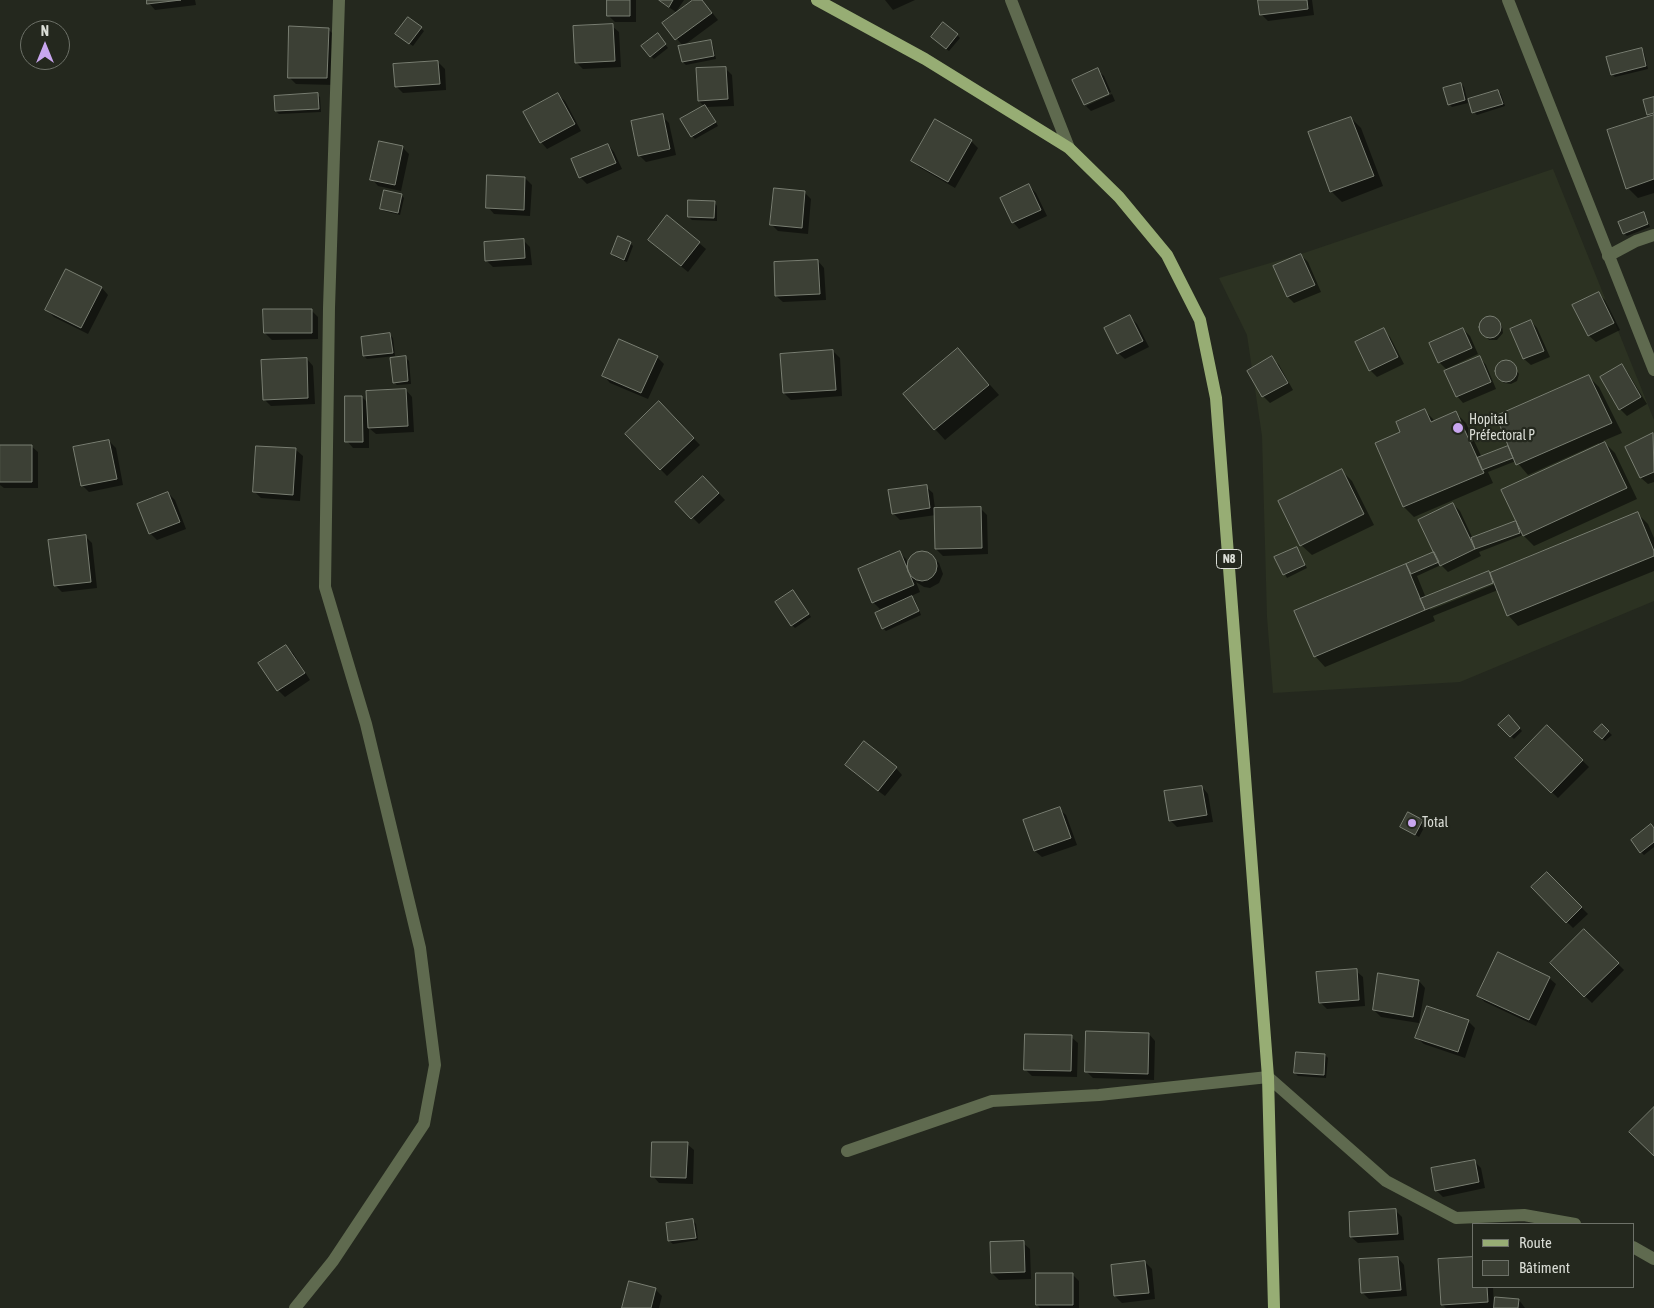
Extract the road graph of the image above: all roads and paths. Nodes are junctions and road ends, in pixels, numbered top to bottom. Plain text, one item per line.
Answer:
1 (338, 0) edge
2 (817, 0) edge
3 (1011, 0) edge
4 (1508, 0) edge
5 (1069, 148) junction
6 (1654, 235) edge
7 (1608, 256) junction
8 (1654, 370) edge
9 (1268, 1078) junction
10 (847, 1151) dead end
11 (1569, 1223) edge
12 (1634, 1248) edge
13 (1654, 1259) edge
14 (295, 1308) edge
15 (1274, 1308) edge

1 - 14 street
2 - 5 main road, N8
3 - 5 street
4 - 7 street
5 - 9 main road, N8
6 - 7 street
7 - 8 street
9 - 10 street
9 - 11 street
9 - 15 main road, N8
12 - 13 street

